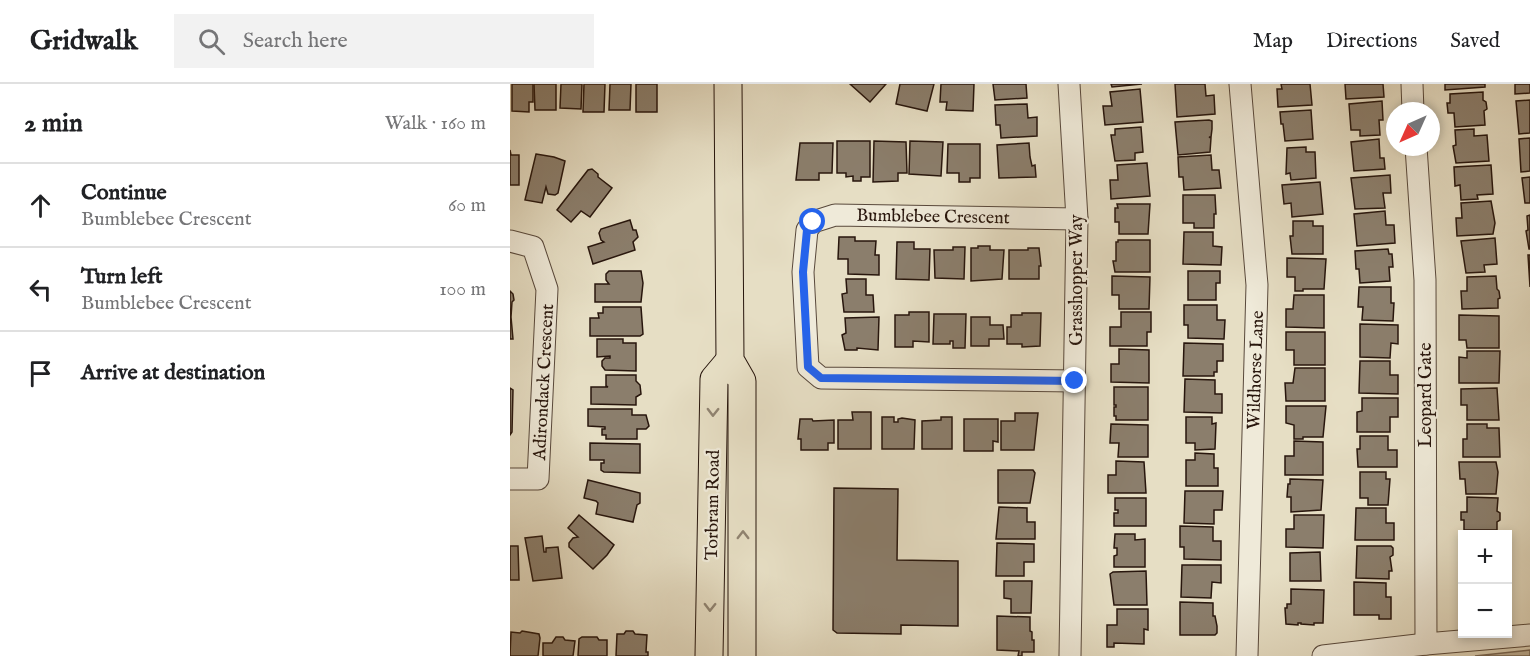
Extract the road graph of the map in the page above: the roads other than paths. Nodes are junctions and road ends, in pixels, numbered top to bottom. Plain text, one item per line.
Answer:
1 (729, 84) edge
2 (1069, 84) edge
3 (1240, 84) edge
4 (1412, 84) edge
5 (1413, 102) edge
6 (1417, 156) edge
7 (1077, 219) junction
8 (510, 241) edge
9 (730, 360) junction
10 (1075, 381) junction
11 (510, 479) edge
12 (1530, 635) edge
13 (1426, 644) junction
14 (709, 656) edge
15 (742, 656) edge
16 (1070, 656) edge
17 (1247, 656) edge
18 (1323, 656) edge

1 - 9 main road, Torbram Road
2 - 7 street, Grasshopper Way
3 - 17 street, Wildhorse Lane
4 - 5 street
6 - 13 street, Leopard Gate
7 - 10 street, Grasshopper Way
7 - 10 street, Bumblebee Crescent
8 - 11 street, Adirondack Crescent
9 -> 14 main road, Torbram Road
15 -> 9 main road, Torbram Road
10 - 16 street, Grasshopper Way
12 - 13 street
13 - 18 street

